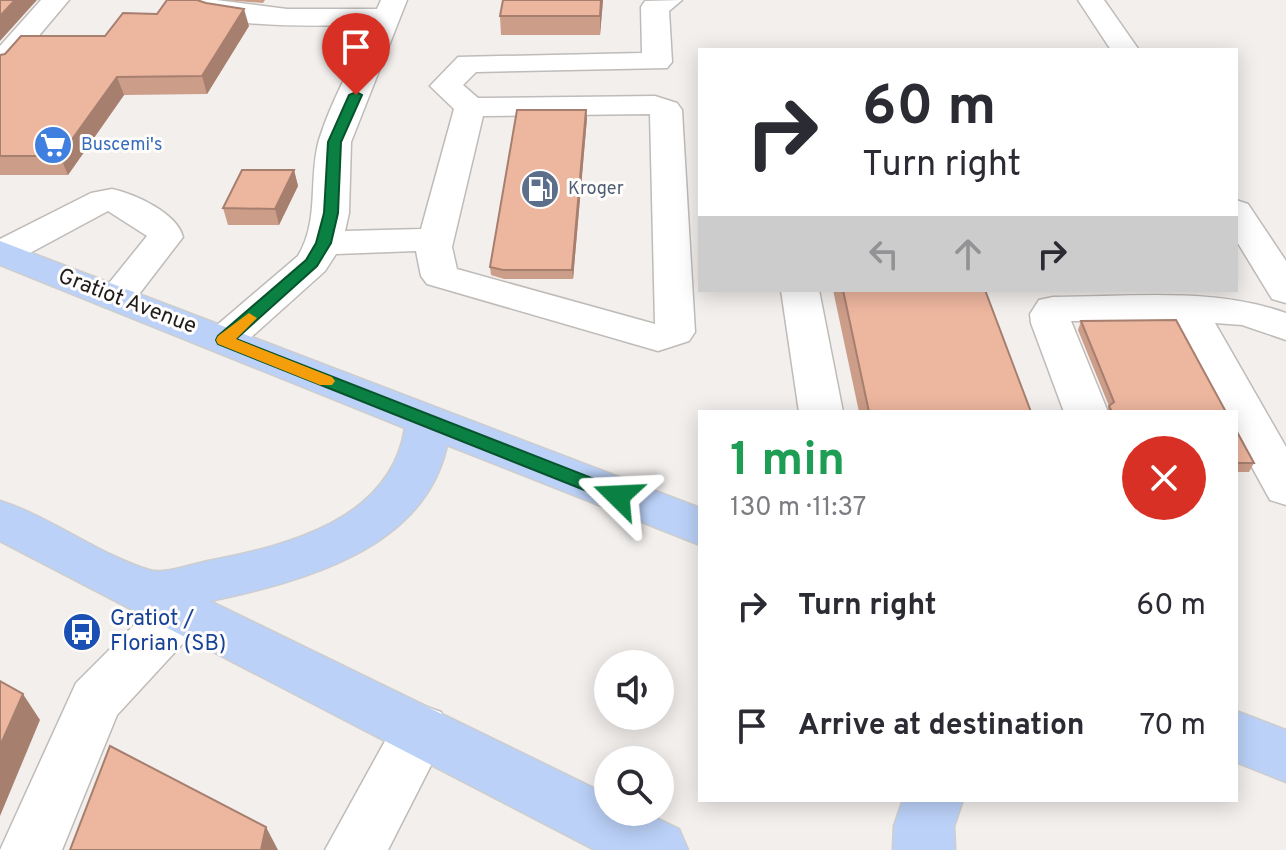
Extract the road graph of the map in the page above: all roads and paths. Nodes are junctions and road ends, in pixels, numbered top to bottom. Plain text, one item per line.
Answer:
1 (56, 0) edge
2 (191, 0) edge
3 (1091, 0) edge
4 (658, 2) edge
5 (390, 9) edge
6 (1124, 48) edge
7 (0, 64) edge
8 (470, 107) junction
9 (1241, 227) edge
10 (436, 239) junction
11 (324, 243) junction
12 (1, 253) edge
13 (1286, 291) edge
14 (800, 292) edge
15 (116, 298) junction
16 (1187, 309) junction
17 (1286, 327) edge
18 (224, 340) junction
19 (821, 410) edge
20 (1085, 410) edge
21 (428, 422) junction
22 (1286, 488) edge
23 (0, 519) edge
24 (698, 526) edge
25 (165, 601) junction
26 (421, 730) junction
27 (1238, 737) edge
28 (1286, 756) edge
29 (932, 802) edge
30 (31, 850) edge
31 (356, 850) edge
32 (657, 850) edge
33 (924, 850) edge

1 - 7 street
2 - 5 street
3 - 6 street
4 - 8 street
5 - 11 street
8 - 10 street
8 - 10 street
9 - 13 street
10 - 11 street
11 - 18 street
12 - 15 main road, Gratiot Avenue
12 - 15 street
14 - 19 street
15 - 18 main road, Gratiot Avenue
16 - 17 street
16 - 20 street
16 - 22 street
18 - 21 main road, Gratiot Avenue
21 - 24 main road, Gratiot Avenue
21 - 25 main road
23 - 25 main road
25 - 26 main road
25 - 30 street
26 - 31 street
26 - 32 main road
27 - 28 main road
29 - 33 main road

